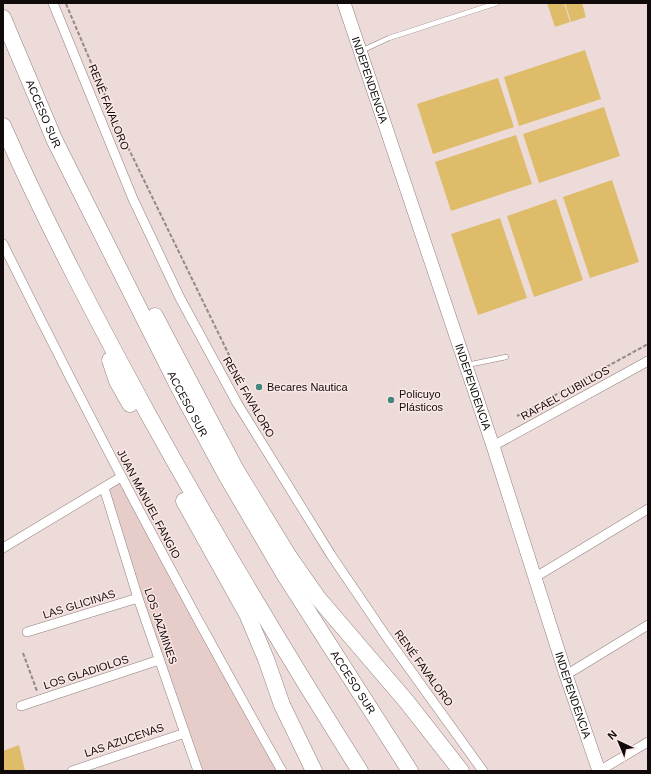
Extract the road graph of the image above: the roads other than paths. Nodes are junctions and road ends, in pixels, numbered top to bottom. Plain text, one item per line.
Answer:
1 (53, 3) edge
2 (344, 3) edge
3 (497, 3) edge
4 (3, 18) edge
5 (360, 51) junction
6 (21, 61) junction
7 (3, 126) edge
8 (3, 244) edge
9 (94, 315) junction
10 (506, 356) dead end
11 (647, 363) edge
12 (465, 365) junction
13 (493, 446) junction
14 (121, 477) junction
15 (104, 488) junction
16 (648, 509) edge
17 (3, 548) edge
18 (534, 578) junction
19 (138, 598) junction
20 (648, 626) edge
21 (27, 632) dead end
22 (159, 660) junction
23 (566, 675) junction
24 (21, 706) dead end
25 (185, 733) junction
26 (648, 742) edge
27 (72, 771) edge
28 (198, 771) edge
29 (282, 771) edge
30 (314, 771) edge
31 (360, 771) edge
32 (410, 771) edge
33 (461, 771) edge
34 (483, 771) edge
35 (599, 771) edge

1 - 34 street, RENÉ FAVALORO
2 - 5 street, INDEPENDENCIA
3 - 5 lane
4 - 6 highway, ACCESO SUR
5 - 12 street, INDEPENDENCIA
6 - 32 highway, ACCESO SUR
6 - 33 highway
7 - 9 highway
8 - 14 street, JUAN MANUEL FANGIO
9 - 30 highway
9 - 31 highway
10 - 12 lane
11 - 13 street, RAFAEL CUBILLOS
12 - 13 street, INDEPENDENCIA
13 - 18 street, INDEPENDENCIA
14 - 15 street
14 - 29 street, JUAN MANUEL FANGIO
15 - 17 street
15 - 19 street, LOS JAZMINES
16 - 18 street
18 - 23 street, INDEPENDENCIA
19 - 21 street, LAS GLICINAS
19 - 22 street, LOS JAZMINES
20 - 23 street
22 - 24 street, LOS GLADIOLOS
22 - 25 street, LOS JAZMINES
23 - 35 street, INDEPENDENCIA
25 - 27 street, LAS AZUCENAS
25 - 28 street, LOS JAZMINES
26 - 35 street

